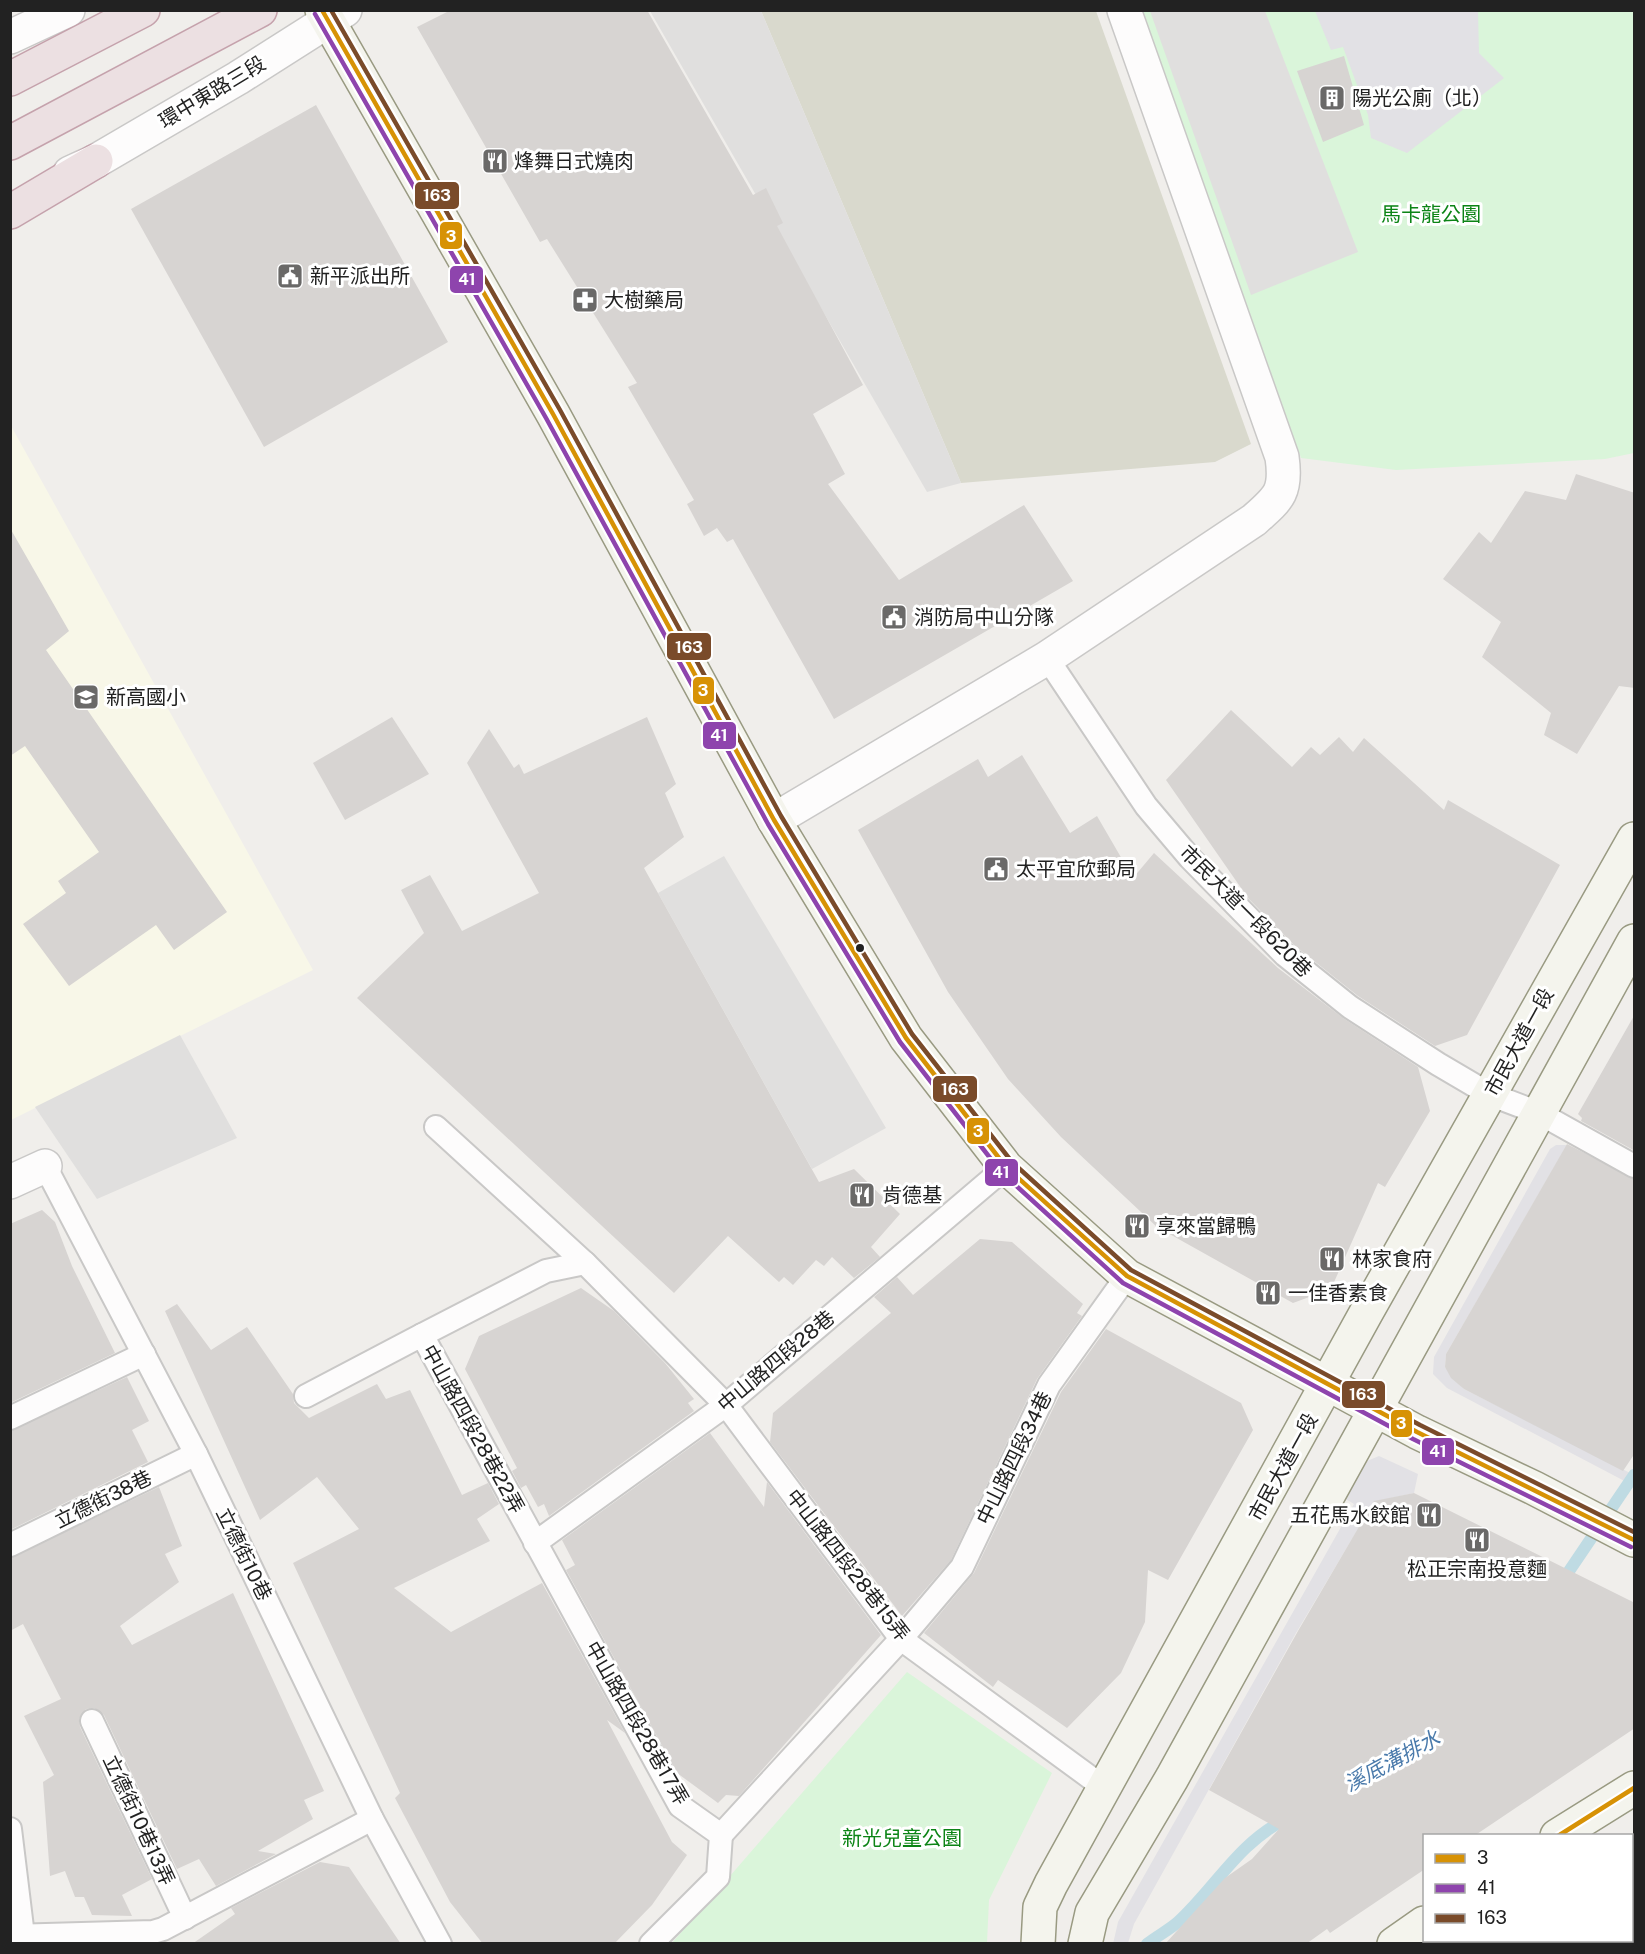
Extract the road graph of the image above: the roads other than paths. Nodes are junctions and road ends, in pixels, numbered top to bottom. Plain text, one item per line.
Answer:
1 (68, 10) edge
2 (143, 10) edge
3 (260, 10) edge
4 (1124, 10) edge
5 (331, 14) edge
6 (10, 38) edge
7 (10, 79) edge
8 (10, 143) edge
9 (96, 161) junction
10 (10, 202) edge
11 (10, 212) edge
12 (10, 227) edge
13 (1047, 658) junction
14 (774, 820) junction
15 (1635, 839) edge
16 (1635, 941) edge
17 (1489, 1094) junction
18 (1539, 1113) junction
19 (436, 1127) dead end
20 (45, 1166) joint
21 (1635, 1166) edge
22 (1006, 1167) junction
23 (10, 1182) edge
24 (585, 1263) junction
25 (1127, 1276) junction
26 (422, 1335) junction
27 (144, 1354) junction
28 (1328, 1384) junction
29 (306, 1396) dead end
30 (726, 1405) junction
31 (1376, 1410) junction
32 (10, 1418) edge
33 (196, 1454) junction
34 (1635, 1540) edge
35 (536, 1543) junction
36 (10, 1545) edge
37 (901, 1639) junction
38 (92, 1721) dead end
39 (1635, 1788) edge
40 (1106, 1790) junction
41 (372, 1819) junction
42 (10, 1829) edge
43 (1560, 1834) edge
44 (721, 1835) junction
45 (185, 1918) junction
46 (1423, 1924) edge
47 (168, 1936) edge
48 (19, 1938) edge
49 (440, 1944) edge
50 (651, 1944) edge
51 (1038, 1944) edge
52 (1085, 1944) edge
53 (1394, 1944) edge

1 - 6 street
2 - 7 highway
3 - 8 highway
4 - 13 street
5 - 9 street, 環中東路三段
5 - 14 street
9 - 10 street, 環中東路三段
9 - 11 highway
9 - 12 street, 環中東路三段
13 - 14 street
13 - 17 lane, 市民大道一段620巷
14 - 22 street
15 - 17 street, 市民大道一段
16 - 18 street
17 - 18 lane, 市民大道一段620巷
17 - 28 street, 市民大道一段
18 - 21 lane, 市民大道一段620巷
18 - 31 street
19 - 24 lane, 中山路四段28巷15弄
20 - 23 street
20 - 27 lane, 立德街10巷
22 - 25 street
22 - 30 lane, 中山路四段28巷
24 - 26 lane
24 - 30 lane, 中山路四段28巷15弄
25 - 28 street
25 - 37 lane, 中山路四段34巷
26 - 29 lane, 中山路四段28巷22弄
26 - 35 lane, 中山路四段28巷22弄
27 - 32 lane
27 - 33 lane, 立德街10巷
28 - 31 street
28 - 40 street, 市民大道一段
30 - 35 lane, 中山路四段28巷
30 - 37 lane, 中山路四段28巷15弄
31 - 34 street
31 - 52 street
33 - 36 lane, 立德街38巷
33 - 41 lane, 立德街10巷
35 - 44 lane, 中山路四段28巷17弄
37 - 40 lane, 中山路四段28巷15弄
37 - 44 lane, 中山路四段34巷
38 - 45 lane, 立德街10巷13弄
39 - 43 street
40 - 51 street, 市民大道一段
41 - 45 lane
41 - 49 lane, 立德街10巷
42 - 48 lane
44 - 50 lane
45 - 47 lane
46 - 53 street
47 - 48 lane

